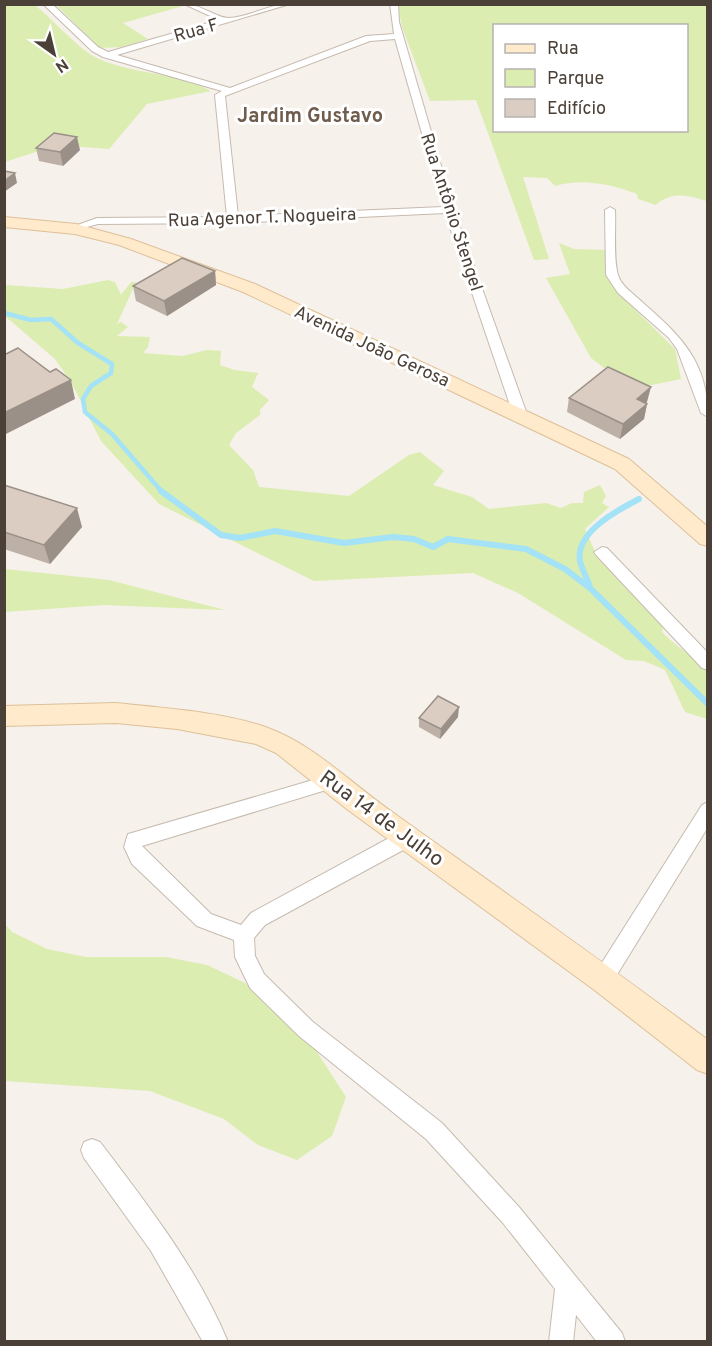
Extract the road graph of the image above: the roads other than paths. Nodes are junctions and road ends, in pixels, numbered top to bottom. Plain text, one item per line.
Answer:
1 (47, 4) edge
2 (188, 4) edge
3 (286, 4) edge
4 (394, 4) edge
5 (228, 21) junction
6 (399, 36) junction
7 (106, 55) junction
8 (228, 90) junction
9 (449, 210) junction
10 (610, 210) dead end
11 (233, 220) junction
12 (4, 222) edge
13 (76, 229) junction
14 (708, 413) edge
15 (521, 417) junction
16 (708, 538) edge
17 (602, 552) dead end
18 (708, 664) edge
19 (4, 716) edge
20 (330, 782) junction
21 (708, 810) edge
22 (409, 837) junction
23 (244, 935) junction
24 (603, 979) junction
25 (708, 1059) edge
26 (92, 1150) dead end
27 (567, 1287) junction
28 (216, 1341) edge
29 (561, 1341) edge
30 (614, 1341) edge

1 - 7 street
2 - 5 street
3 - 5 street, Rua F
4 - 6 street, Rua Antônio Stengel
5 - 7 street, Rua F
6 - 8 street
6 - 9 street, Rua Antônio Stengel
7 - 8 street
8 - 11 street
9 - 11 street, Rua Agenor T. Nogueira
9 - 15 street, Rua Antônio Stengel
10 - 14 street
11 - 13 street, Rua Agenor T. Nogueira
12 - 13 main road, Avenida João Gerosa
13 - 15 main road, Avenida João Gerosa
15 - 16 main road, Avenida João Gerosa
17 - 18 street
19 - 20 main road, Rua 14 de Julho
20 - 22 main road, Rua 14 de Julho
20 - 23 street
21 - 24 street
22 - 23 street
22 - 24 main road, Rua 14 de Julho
23 - 27 street
24 - 25 main road, Rua 14 de Julho
26 - 28 street
27 - 29 street
27 - 30 street

